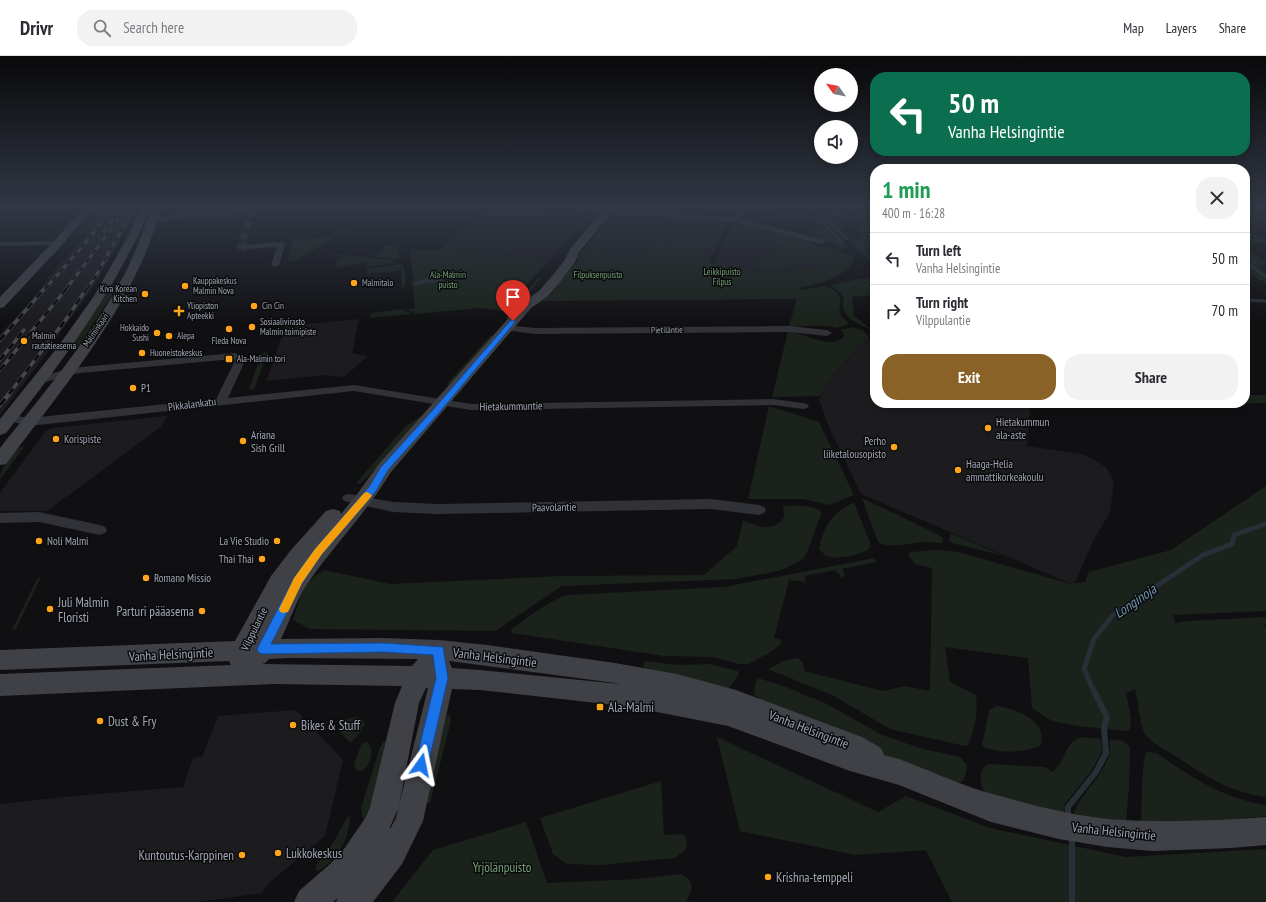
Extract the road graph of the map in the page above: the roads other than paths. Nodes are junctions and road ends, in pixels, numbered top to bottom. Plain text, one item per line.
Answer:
1 (50, 246) edge
2 (51, 246) edge
3 (127, 246) edge
4 (143, 246) edge
5 (252, 246) edge
6 (280, 246) edge
7 (578, 246) edge
8 (247, 247) dead end
9 (274, 264) dead end
10 (0, 292) edge
11 (0, 304) edge
12 (507, 328) junction
13 (827, 333) dead end
14 (66, 372) junction
15 (39, 381) junction
16 (221, 401) junction
17 (442, 402) junction
18 (803, 406) dead end
19 (29, 422) junction
20 (5, 424) edge
21 (0, 460) edge
22 (356, 500) junction
23 (759, 510) dead end
24 (0, 518) edge
25 (100, 530) dead end
26 (252, 650) junction
27 (439, 650) junction
28 (0, 660) edge
29 (239, 676) junction
30 (430, 678) junction
31 (0, 685) edge
32 (899, 772) junction
33 (1266, 831) edge
34 (310, 902) edge
35 (352, 902) edge

1 - 10 main road
2 - 11 main road
3 - 15 main road, Malminkaari
4 - 14 main road, Malminkaari
5 - 8 street
6 - 9 street
7 - 12 main road, Vilppulantie
12 - 13 street, Pietiläntie
12 - 17 main road, Vilppulantie
14 - 15 street, Pikkalankatu
14 - 16 street, Pikkalankatu
14 - 19 main road, Malminkaari
15 - 20 main road, Malminkaari
16 - 17 street, Hietakummuntie
16 - 19 street, Pikkalankatu
17 - 18 street, Hietakummuntie
17 - 22 main road, Vilppulantie
19 - 20 street, Pikkalankatu
19 - 21 main road, Malminkaari
22 - 23 street, Paavolantie
22 - 26 main road, Vilppulantie
24 - 25 street
26 - 27 main road, Vanha Helsingintie
26 - 28 main road, Vanha Helsingintie
26 - 29 main road, Vilppulantie
27 - 30 main road
27 - 32 main road, Vanha Helsingintie
29 - 30 main road, Vanha Helsingintie
29 - 31 main road, Vanha Helsingintie
30 - 32 main road, Vanha Helsingintie
30 - 34 main road
30 - 35 main road
32 - 33 main road, Vanha Helsingintie

